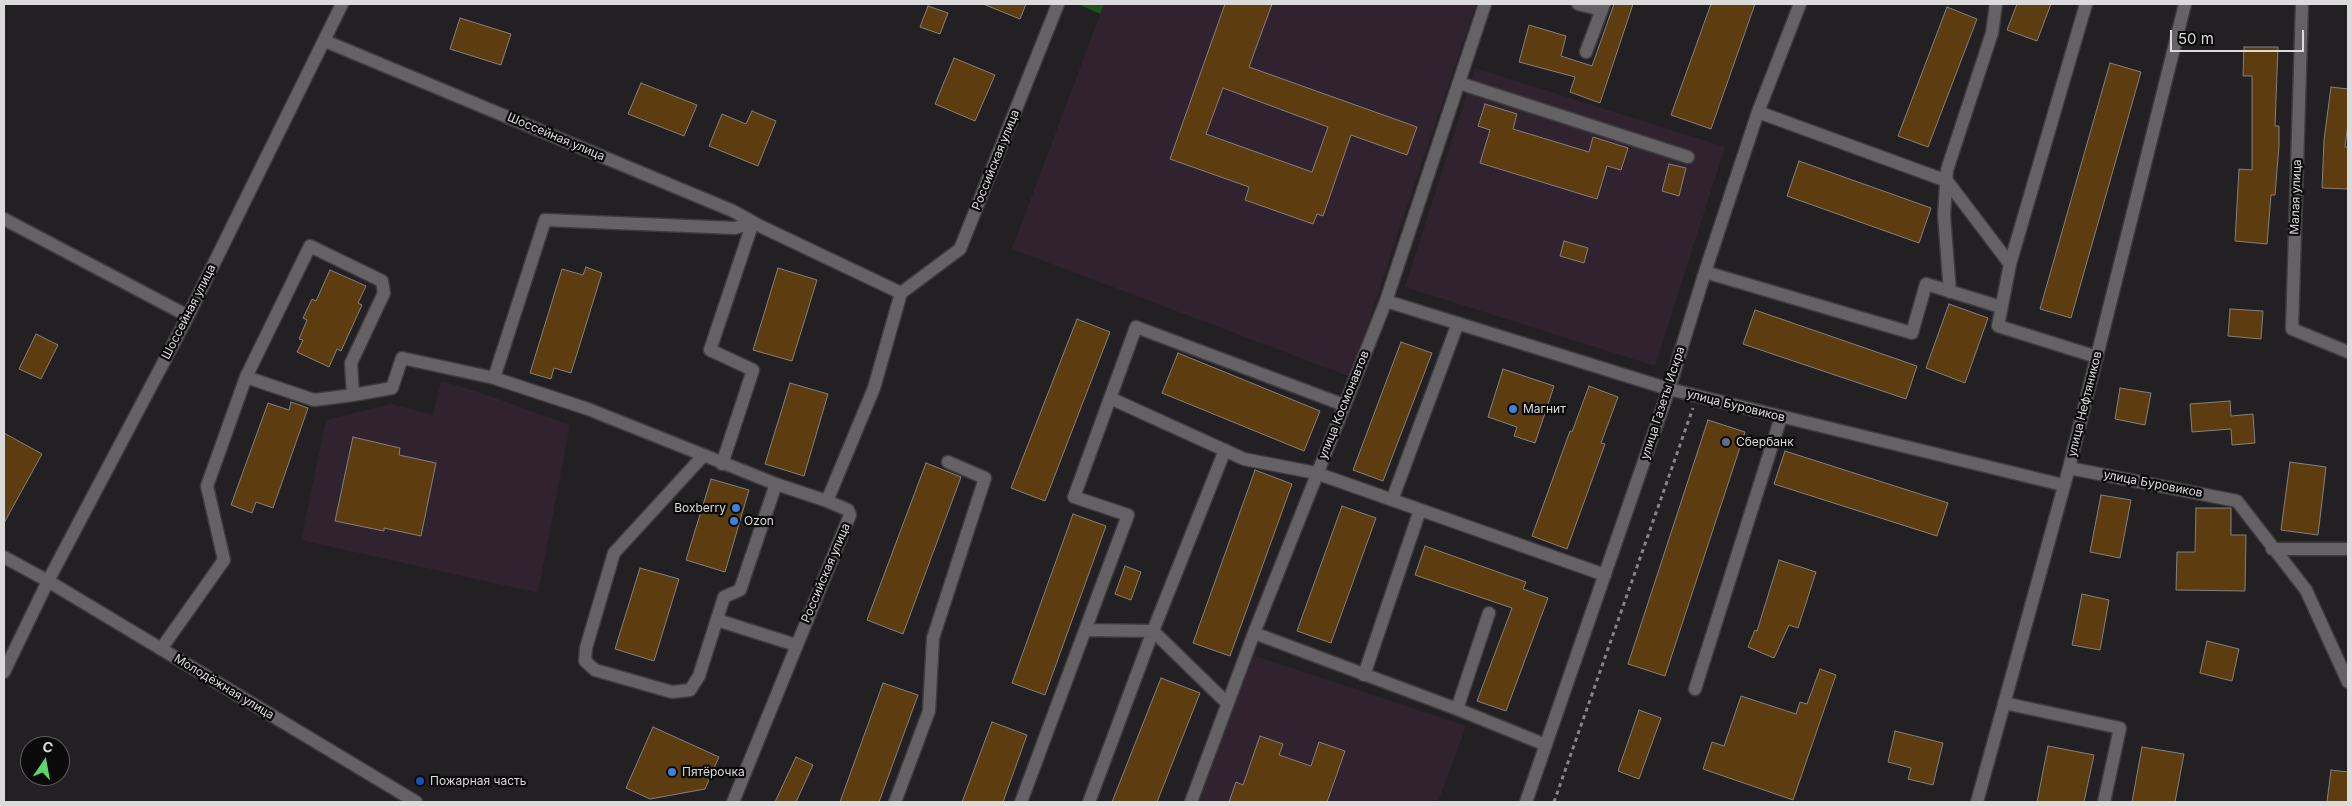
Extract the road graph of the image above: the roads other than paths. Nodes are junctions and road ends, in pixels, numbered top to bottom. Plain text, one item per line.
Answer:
1 (342, 4) edge
2 (1058, 4) edge
3 (1485, 4) edge
4 (1578, 4) edge
5 (1800, 4) edge
6 (1996, 4) edge
7 (2086, 4) edge
8 (2185, 4) edge
9 (2302, 4) edge
10 (1603, 7) edge
11 (325, 41) junction
12 (1586, 52) dead end
13 (1459, 83) junction
14 (1758, 112) junction
15 (1688, 157) dead end
16 (1946, 181) junction
17 (4, 218) edge
18 (753, 222) junction
19 (2010, 264) junction
20 (1705, 272) junction
21 (1950, 292) junction
22 (901, 293) junction
23 (1386, 301) junction
24 (2002, 307) junction
25 (188, 316) junction
26 (1458, 324) junction
27 (2348, 352) edge
28 (2097, 356) junction
29 (246, 377) junction
30 (494, 378) junction
31 (1669, 389) junction
32 (354, 395) junction
33 (1110, 398) junction
34 (1344, 405) junction
35 (1781, 416) junction
36 (1225, 450) junction
37 (703, 456) junction
38 (948, 462) dead end
39 (722, 464) junction
40 (2069, 468) junction
41 (1316, 473) junction
42 (776, 484) junction
43 (2063, 485) junction
44 (1392, 500) junction
45 (827, 501) junction
46 (1420, 510) junction
47 (2272, 549) junction
48 (2348, 549) edge
49 (4, 557) edge
50 (1605, 575) junction
51 (48, 581) junction
52 (1489, 613) dead end
53 (717, 620) junction
54 (1085, 630) junction
55 (1153, 631) junction
56 (1254, 633) junction
57 (796, 645) junction
58 (161, 649) junction
59 (4, 672) edge
60 (1364, 675) junction
61 (2348, 682) edge
62 (1695, 689) dead end
63 (1227, 703) junction
64 (2004, 703) junction
65 (1456, 709) junction
66 (1546, 745) junction
67 (397, 798) edge
68 (416, 802) edge
69 (733, 802) edge
70 (896, 802) edge
71 (1021, 802) edge
72 (1089, 802) edge
73 (1191, 802) edge
74 (1526, 802) edge
75 (1977, 802) edge
76 (2104, 802) edge

1 - 11 street, Шоссейная улица
2 - 22 street, Российская улица
3 - 13 street, улица Космонавтов
4 - 10 street
5 - 14 street, улица Газеты Искра
6 - 16 street
7 - 19 street
8 - 28 street, улица Нефтяников
9 - 27 street, Малая улица
10 - 12 street
11 - 18 street, Шоссейная улица
11 - 25 street, Шоссейная улица
13 - 15 street
13 - 23 street, улица Космонавтов
14 - 16 street
14 - 20 street, улица Газеты Искра
16 - 19 street
16 - 21 street
17 - 25 street
18 - 22 street, Шоссейная улица
18 - 30 street
18 - 39 street
19 - 24 street
20 - 21 street
20 - 31 street, улица Газеты Искра
21 - 24 street
22 - 45 street
23 - 26 street, улица Буровиков
23 - 34 street, улица Космонавтов
24 - 28 street
25 - 51 street, Шоссейная улица
26 - 31 street, улица Буровиков
26 - 44 street
28 - 40 street, улица Нефтяников
29 - 32 street
29 - 32 street
29 - 58 street
30 - 32 street, Российская улица
30 - 37 street, Российская улица
31 - 35 street, улица Буровиков
31 - 50 street, улица Газеты Искра
33 - 34 street
33 - 36 street
33 - 54 street
34 - 41 street, улица Космонавтов
35 - 43 street, улица Буровиков
35 - 62 street
36 - 41 street
36 - 55 street
37 - 39 street, Российская улица
37 - 53 street
38 - 70 street
39 - 42 street, Российская улица
40 - 43 street, улица Нефтяников
40 - 47 street, улица Буровиков
41 - 44 street
41 - 56 street, улица Космонавтов
42 - 45 street, Российская улица
42 - 53 street
43 - 64 street, улица Нефтяников
44 - 46 street
45 - 57 street, Российская улица
46 - 50 street
46 - 60 street
47 - 48 street
47 - 61 street
49 - 51 street, Молодёжная улица
50 - 66 street, улица Газеты Искра
51 - 58 street, Молодёжная улица
51 - 59 street, Шоссейная улица
52 - 65 street
53 - 57 street
54 - 55 street
54 - 71 street
55 - 63 street
55 - 72 street
56 - 60 street
56 - 63 street, улица Космонавтов
57 - 69 street, Российская улица
58 - 67 street, Молодёжная улица
60 - 65 street
63 - 73 street, улица Космонавтов
64 - 75 street, улица Нефтяников
64 - 76 street
65 - 66 street
66 - 74 street, улица Газеты Искра
67 - 68 street, Молодёжная улица

